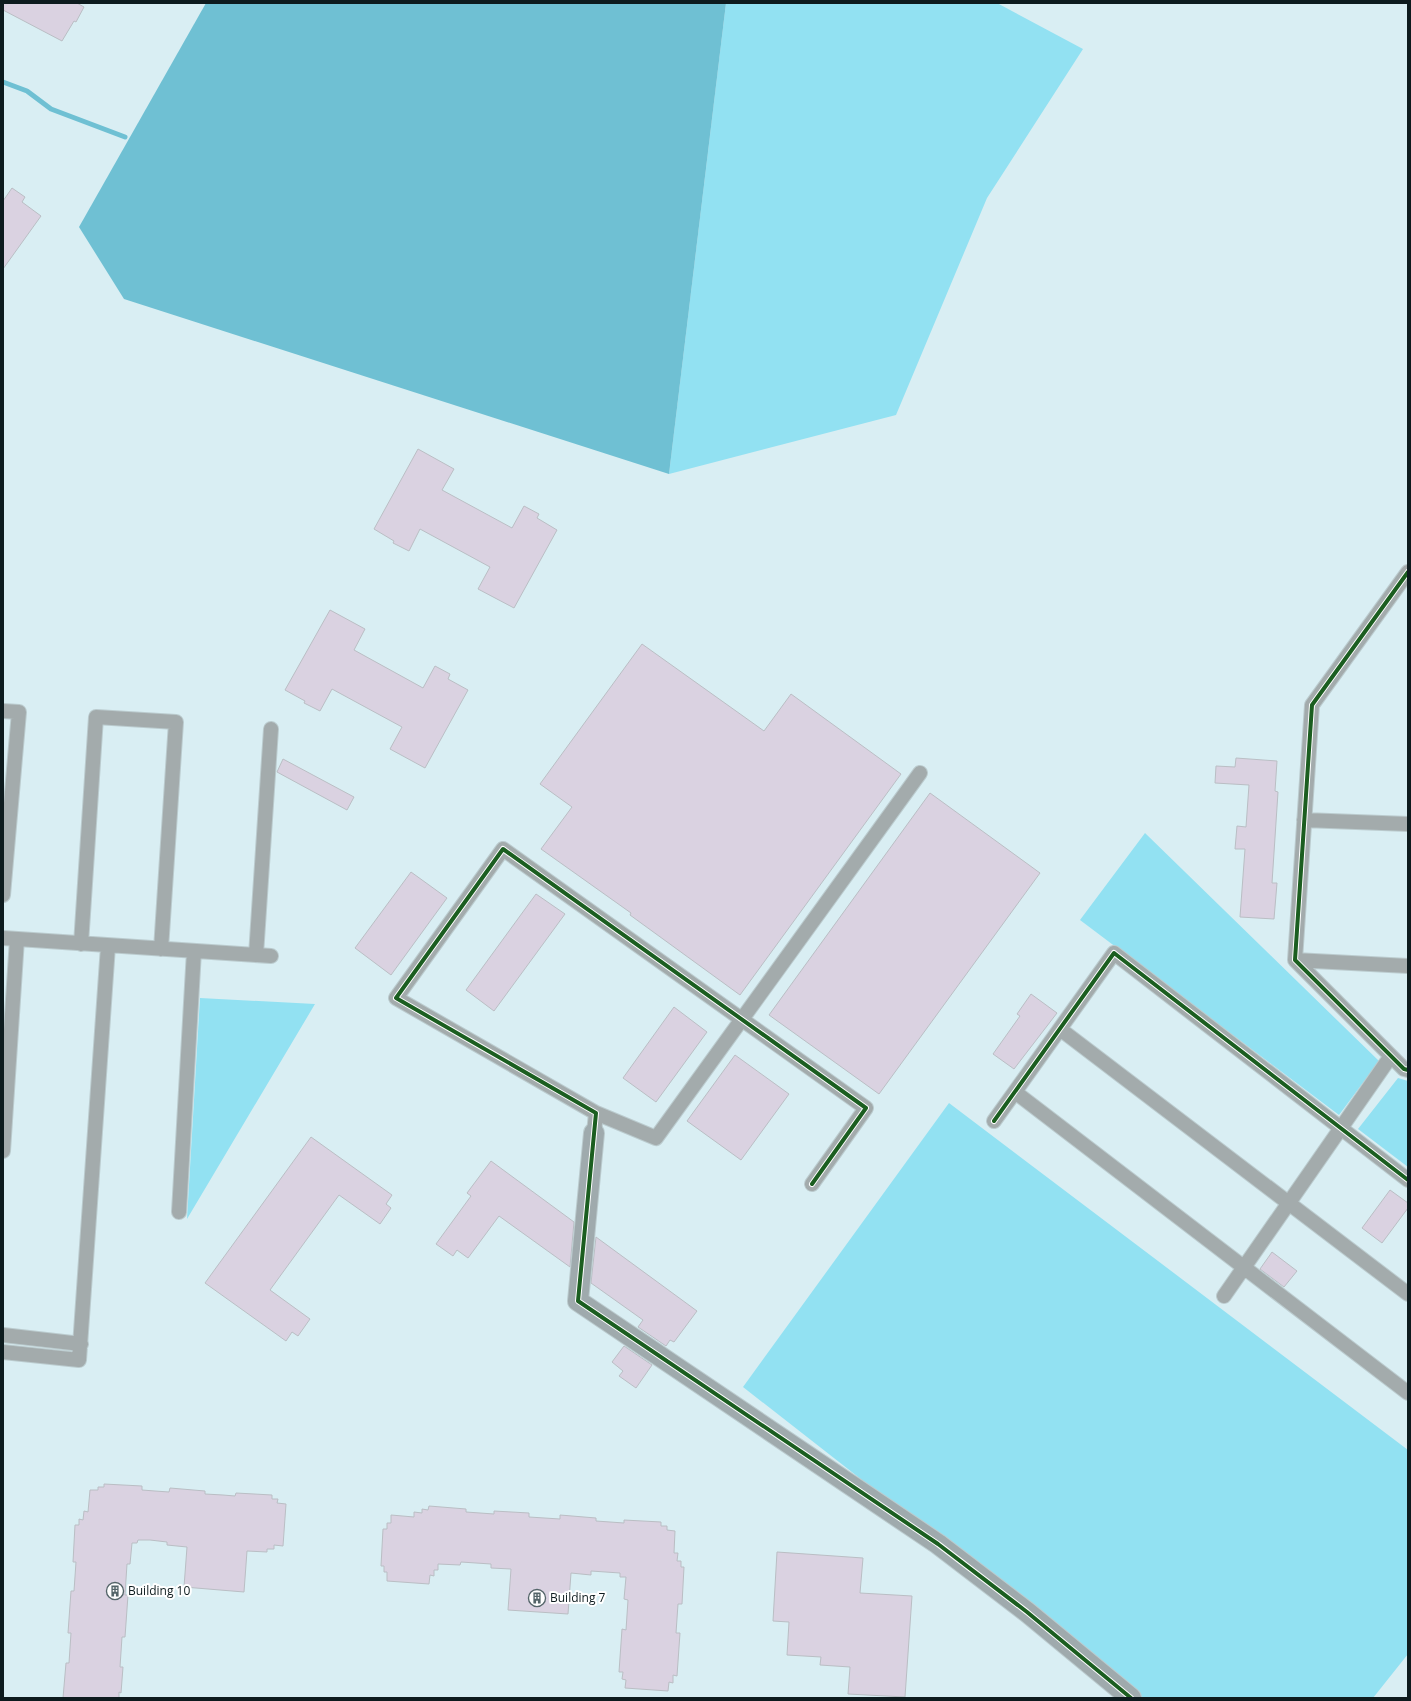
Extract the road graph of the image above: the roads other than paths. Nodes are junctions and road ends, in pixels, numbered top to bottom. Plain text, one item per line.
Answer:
1 (1408, 572) edge
2 (3, 711) edge
3 (271, 729) dead end
4 (920, 773) dead end
5 (1304, 820) junction
6 (1408, 824) edge
7 (3, 895) edge
8 (3, 938) edge
9 (17, 939) junction
10 (81, 944) junction
11 (108, 946) junction
12 (161, 949) junction
13 (194, 951) junction
14 (256, 955) junction
15 (271, 956) dead end
16 (1295, 960) junction
17 (1408, 966) edge
18 (742, 1019) junction
19 (1060, 1029) junction
20 (1392, 1056) junction
21 (1408, 1070) edge
22 (1015, 1092) junction
23 (596, 1113) junction
24 (994, 1122) dead end
25 (1341, 1129) junction
26 (594, 1133) joint
27 (3, 1151) edge
28 (1408, 1180) edge
29 (812, 1184) dead end
30 (1289, 1202) junction
31 (179, 1212) dead end
32 (1244, 1267) junction
33 (1408, 1294) edge
34 (1224, 1296) dead end
35 (3, 1335) edge
36 (80, 1344) junction
37 (3, 1352) edge
38 (1408, 1393) edge
39 (1131, 1698) edge

1 - 5 street
2 - 7 street
3 - 14 street
4 - 18 street
5 - 6 street
5 - 16 street
8 - 9 street
9 - 10 street
9 - 27 street
10 - 11 street
10 - 12 street
11 - 12 street
11 - 36 street
12 - 13 street
13 - 14 street
13 - 31 street
14 - 15 street
16 - 17 street
16 - 20 street
18 - 23 street
18 - 23 street
18 - 29 street
19 - 22 street
19 - 25 street
19 - 30 street
20 - 21 street
20 - 25 street
22 - 24 street
22 - 32 street
23 - 26 street
25 - 28 street
25 - 30 street
26 - 39 street
30 - 32 street
30 - 33 street
32 - 34 street
32 - 38 street
35 - 36 street
36 - 37 street

